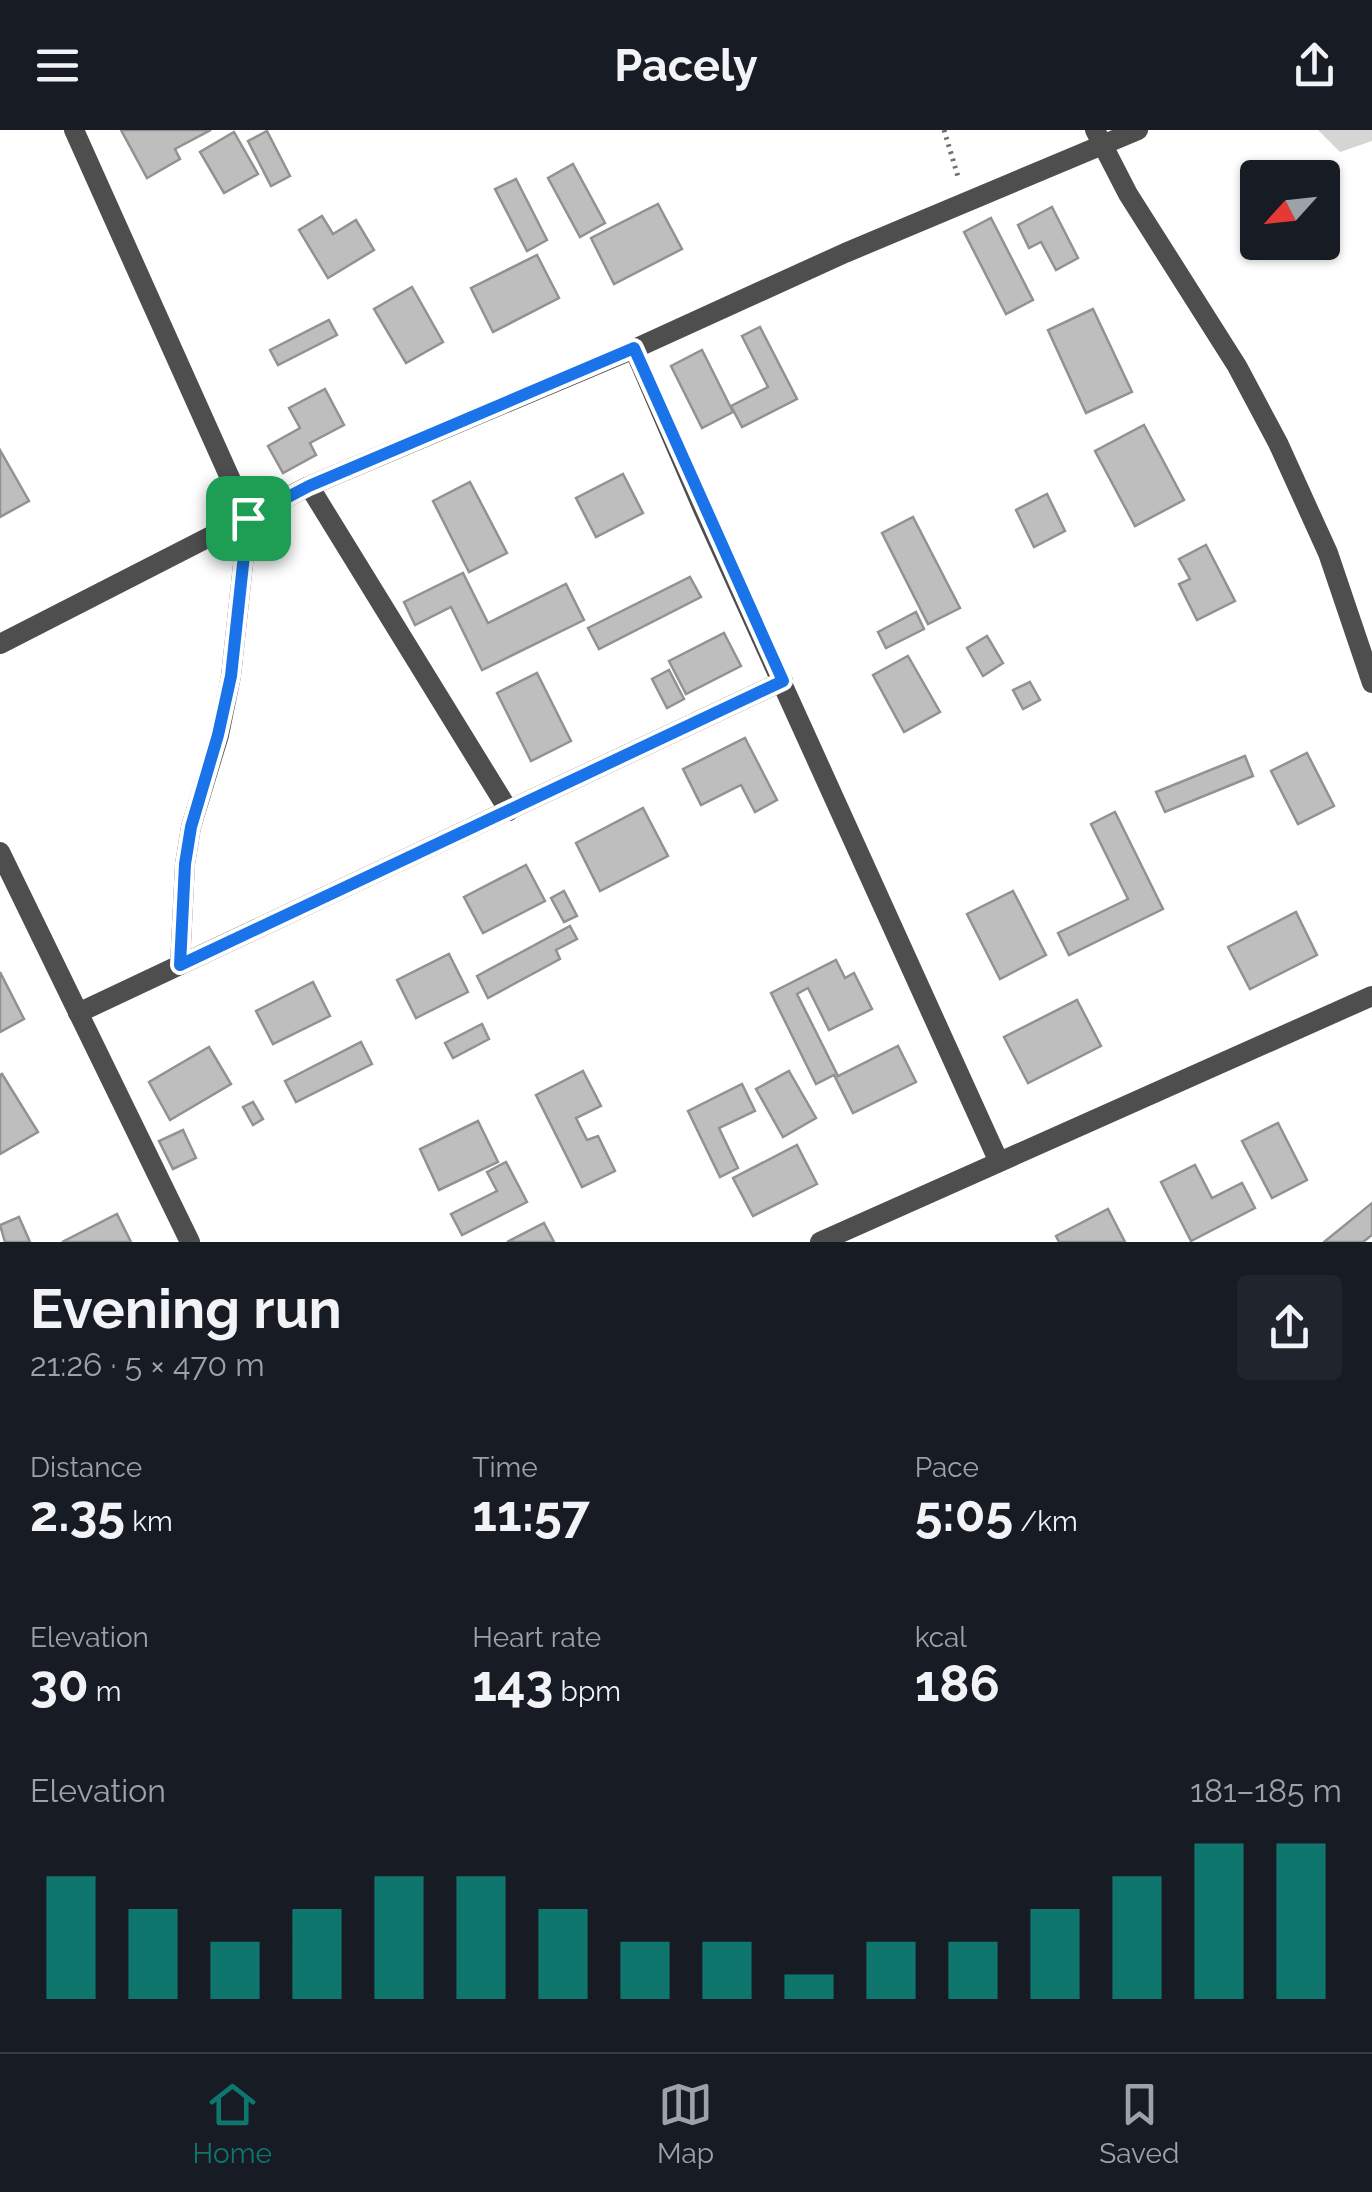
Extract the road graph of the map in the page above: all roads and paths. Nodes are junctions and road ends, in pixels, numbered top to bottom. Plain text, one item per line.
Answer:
1 (74, 130) edge
2 (944, 130) edge
3 (1138, 130) edge
4 (1098, 139) edge
5 (964, 202) junction
6 (634, 348) junction
7 (309, 486) junction
8 (248, 518) junction
9 (0, 644) edge
10 (783, 681) junction
11 (1372, 683) edge
12 (509, 811) junction
13 (0, 852) edge
14 (180, 965) junction
15 (1372, 996) edge
16 (78, 1012) junction
17 (999, 1162) junction
18 (190, 1242) edge
19 (820, 1242) edge

1 - 8 street
2 - 5 path
3 - 4 street
4 - 5 street
4 - 11 street
5 - 6 street
6 - 7 street
6 - 10 street
7 - 8 street
7 - 12 street
8 - 9 street
8 - 14 street
10 - 12 street
10 - 17 street
12 - 14 street
13 - 16 street
14 - 16 street
15 - 17 street
16 - 18 street
17 - 19 street

